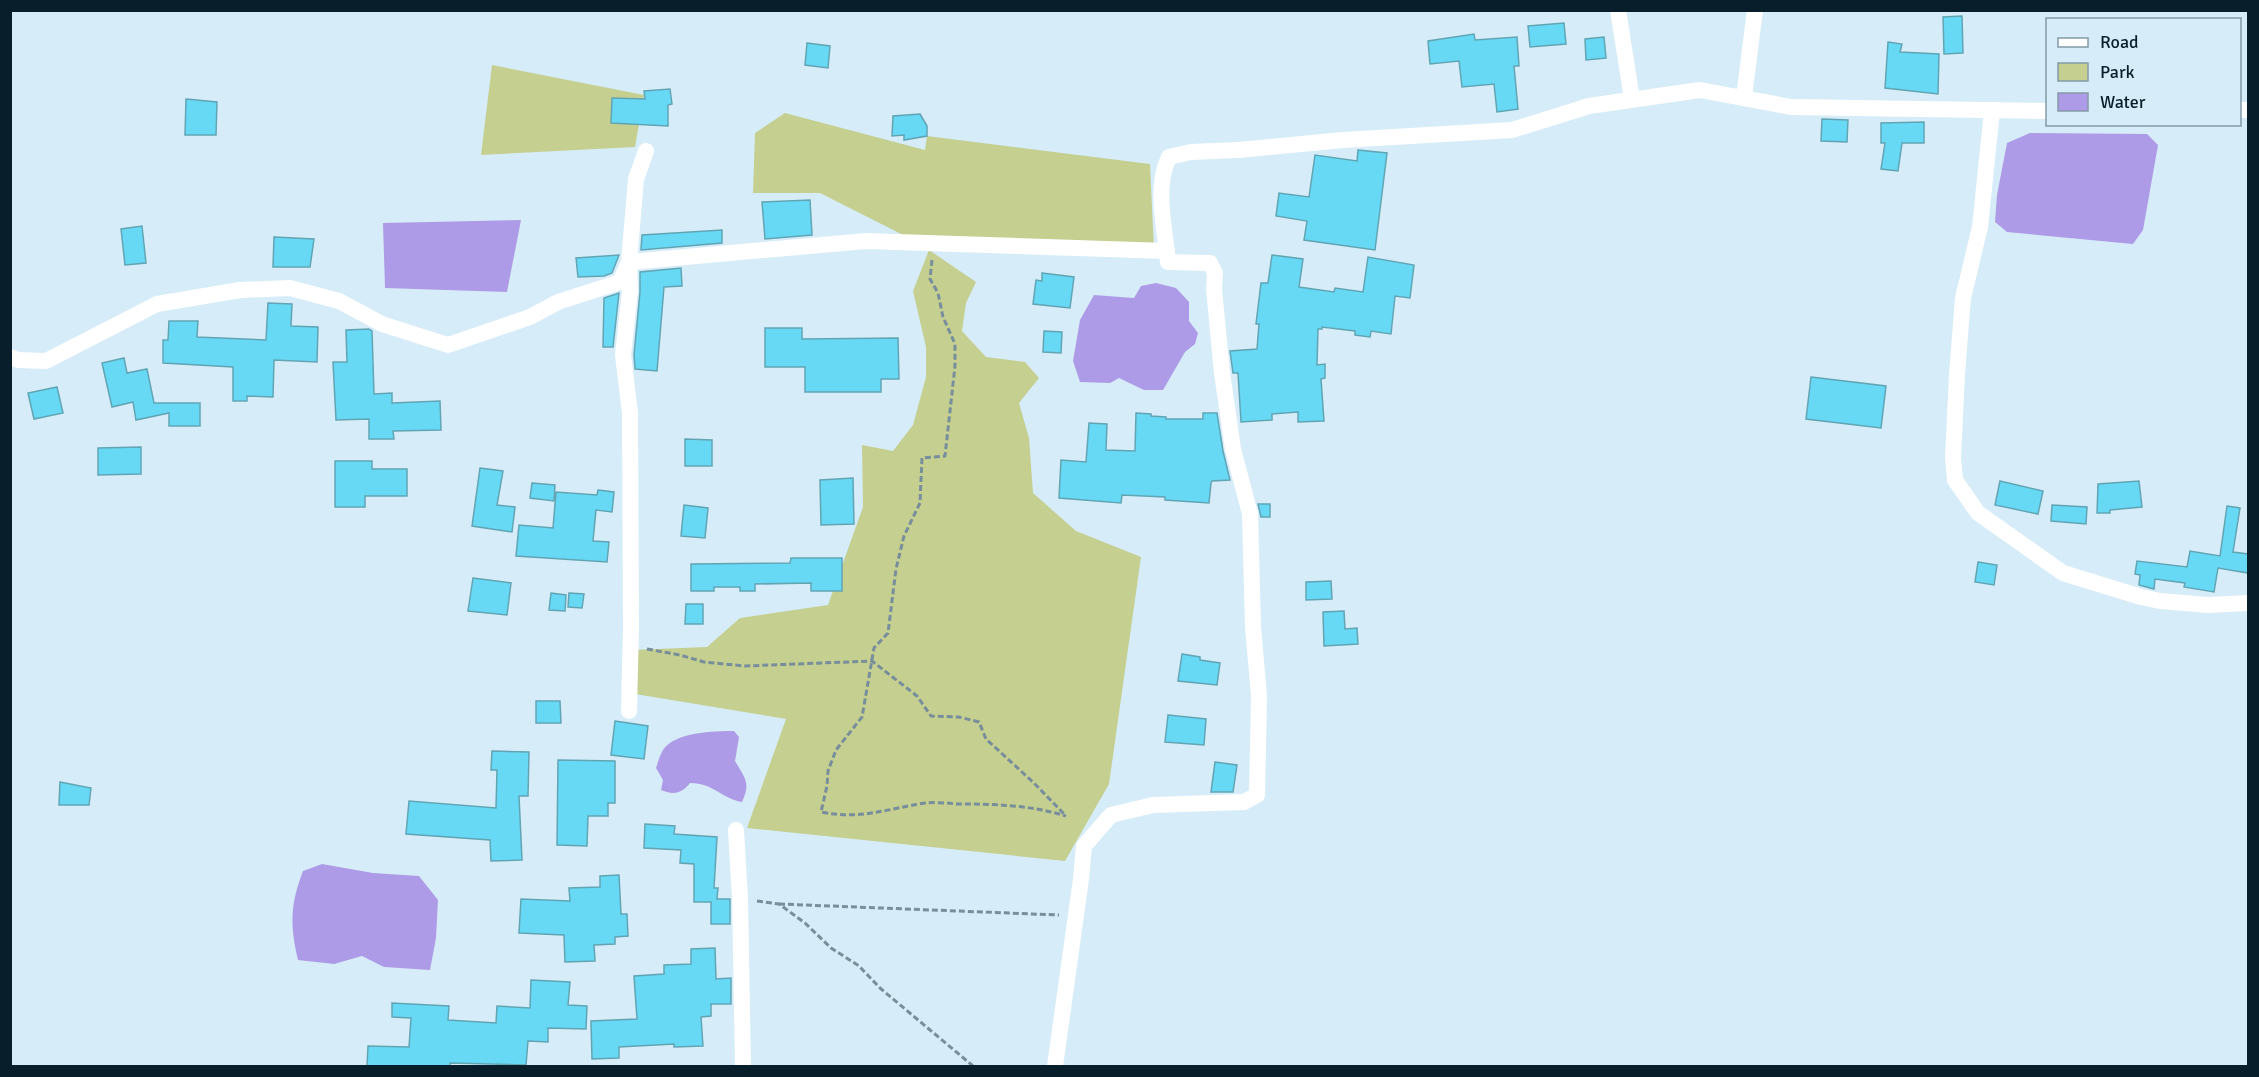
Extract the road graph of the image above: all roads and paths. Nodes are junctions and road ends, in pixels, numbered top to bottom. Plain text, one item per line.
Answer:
1 (1618, 10) edge
2 (1755, 10) edge
3 (1744, 97) junction
4 (1632, 99) junction
5 (1992, 111) junction
6 (2046, 111) edge
7 (645, 151) dead end
8 (932, 244) junction
9 (1167, 251) junction
10 (629, 262) junction
11 (10, 357) edge
12 (2248, 603) edge
13 (630, 650) junction
14 (872, 661) junction
15 (629, 711) dead end
16 (736, 830) dead end
17 (740, 898) junction
18 (779, 904) junction
19 (1075, 916) junction
20 (743, 1066) edge
21 (974, 1066) edge
22 (1055, 1066) edge

1 - 4 street
2 - 3 street
3 - 4 street
3 - 5 street
4 - 9 street
5 - 6 street
5 - 12 street
7 - 10 street
8 - 9 street
8 - 10 street
8 - 14 path
9 - 19 street
10 - 11 street
10 - 13 street
13 - 14 path
13 - 15 street
14 - 14 path
16 - 17 street
17 - 18 path
17 - 20 street
18 - 19 path
18 - 21 path
19 - 22 street

